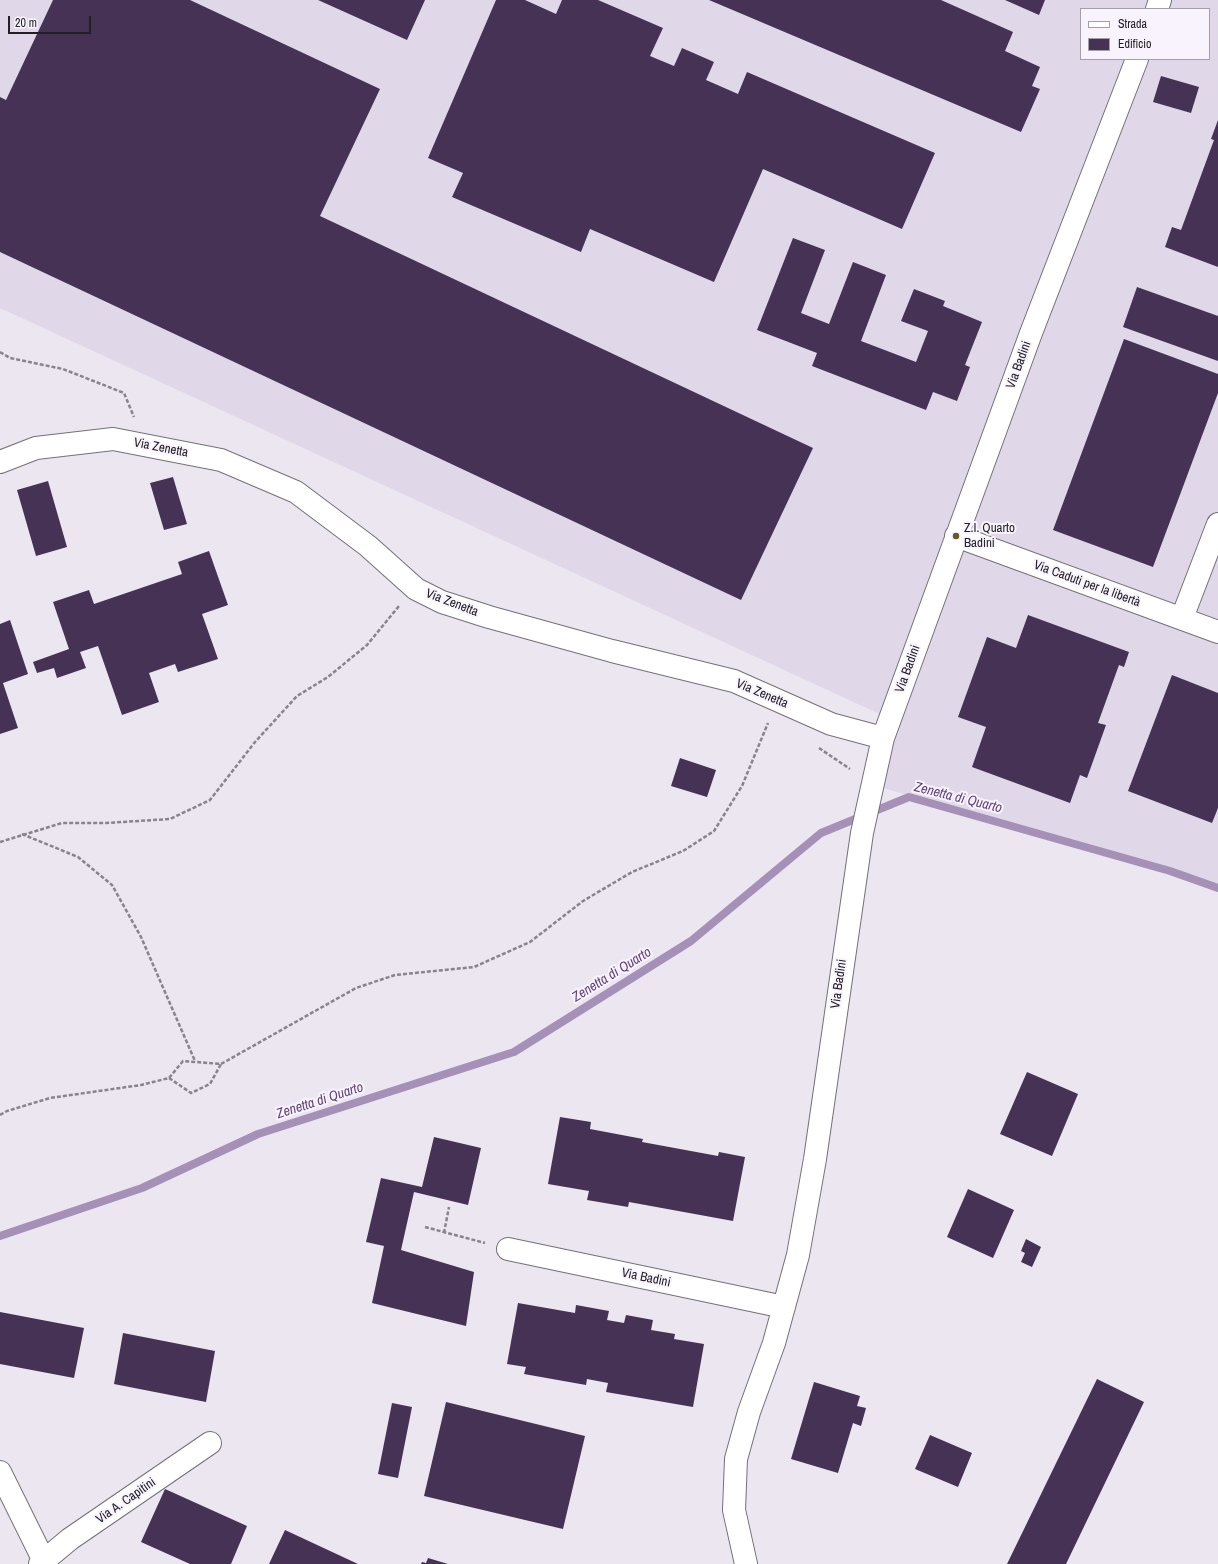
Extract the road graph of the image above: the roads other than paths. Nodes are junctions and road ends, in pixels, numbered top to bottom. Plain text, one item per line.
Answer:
1 (1137, 60) edge
2 (0, 462) edge
3 (1218, 524) edge
4 (956, 536) junction
5 (1182, 618) junction
6 (1218, 632) edge
7 (883, 738) junction
8 (508, 1249) road end
9 (784, 1307) junction
10 (210, 1443) dead end
11 (0, 1472) edge
12 (42, 1562) edge
13 (746, 1564) edge

1 - 4 street, Via Badini
2 - 7 street, Via Zenetta
3 - 5 street
4 - 5 street, Via Caduti per la libertà
4 - 7 street, Via Badini
5 - 6 street, Via Caduti per la libertà
7 - 9 street, Via Badini
8 - 9 street, Via Badini
9 - 13 street, Via Badini
10 - 12 street, Via A. Capitini
11 - 12 street, Via A. Capitini

